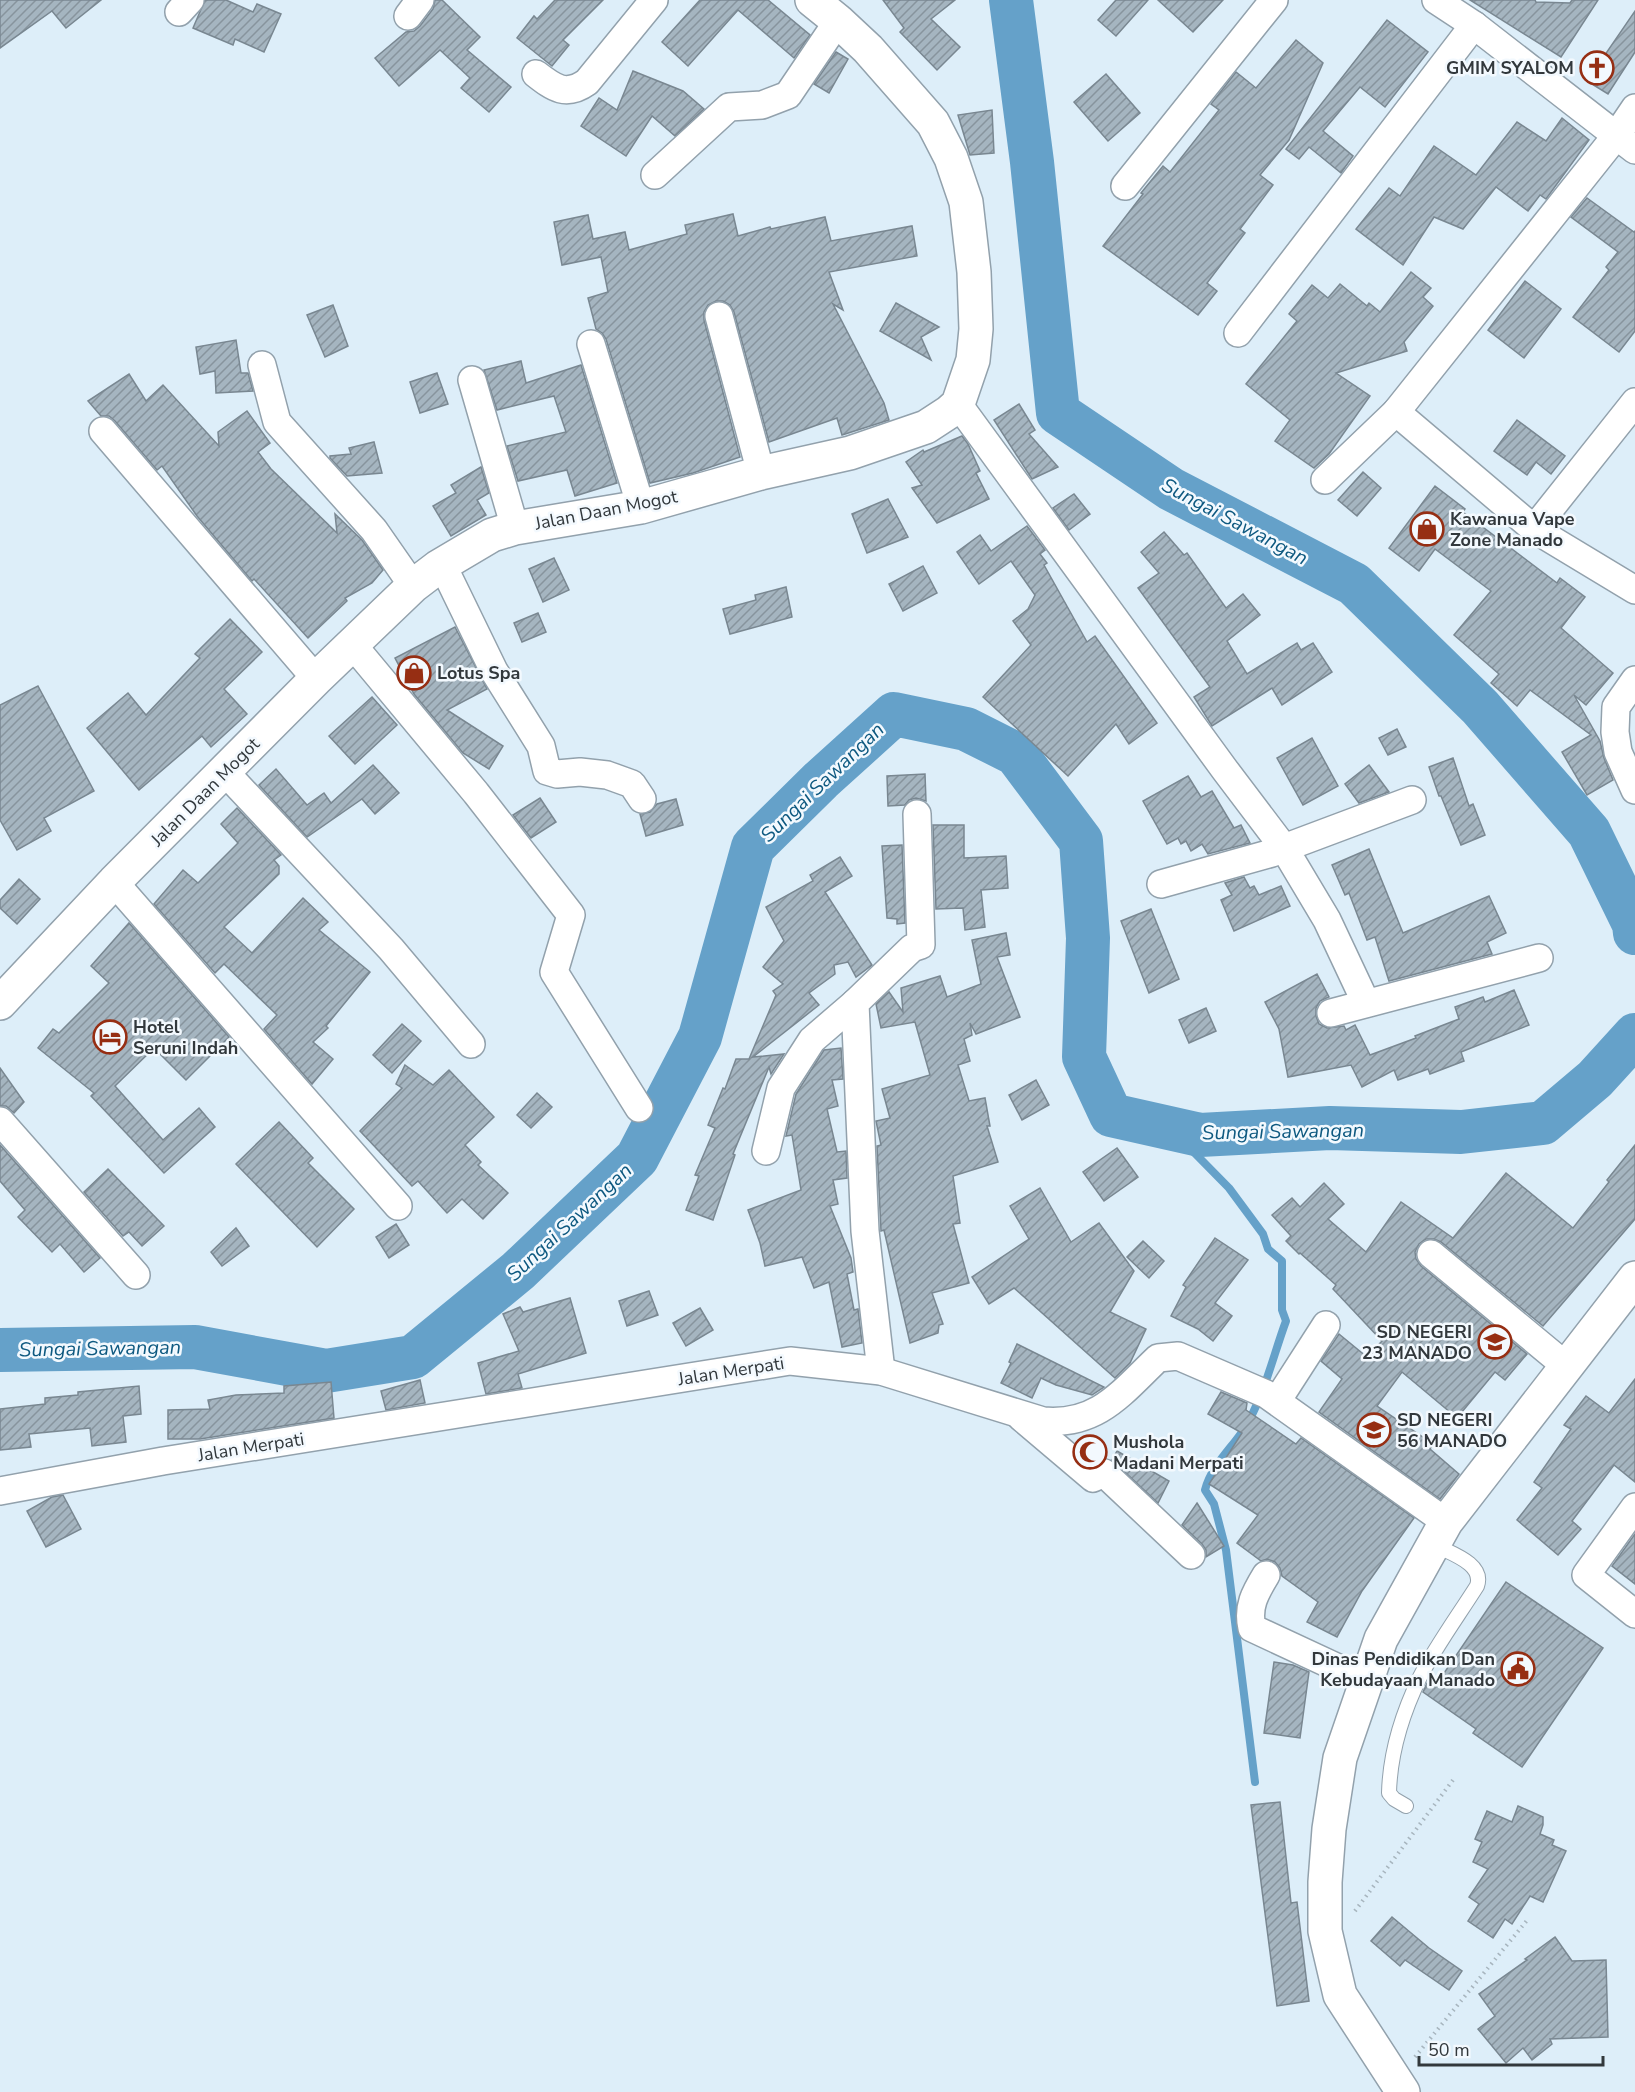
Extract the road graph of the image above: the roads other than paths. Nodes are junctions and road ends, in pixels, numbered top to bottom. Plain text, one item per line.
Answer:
1 (654, 0) edge
2 (812, 0) edge
3 (1274, 0) edge
4 (1436, 0) edge
5 (838, 21) junction
6 (1474, 25) junction
7 (536, 74) dead end
8 (1635, 108) edge
9 (1625, 143) edge
10 (655, 176) dead end
11 (1125, 186) dead end
12 (720, 316) dead end
13 (1238, 333) dead end
14 (591, 344) dead end
15 (262, 365) dead end
16 (472, 380) dead end
17 (1635, 402) edge
18 (958, 404) junction
19 (1396, 412) junction
20 (103, 431) dead end
21 (761, 473) junction
22 (1325, 480) dead end
23 (641, 507) junction
24 (515, 528) junction
25 (1534, 529) junction
26 (442, 564) junction
27 (413, 586) junction
28 (1635, 590) edge
29 (352, 644) junction
30 (316, 679) junction
31 (1635, 680) edge
32 (225, 771) junction
33 (1635, 790) edge
34 (642, 799) dead end
35 (1412, 800) dead end
36 (917, 814) dead end
37 (1284, 848) junction
38 (114, 882) junction
39 (1161, 884) dead end
40 (1539, 957) dead end
41 (0, 1003) edge
42 (855, 1003) junction
43 (1366, 1003) junction
44 (1331, 1013) dead end
45 (471, 1044) dead end
46 (639, 1108) dead end
47 (0, 1121) edge
48 (765, 1151) dead end
49 (398, 1206) dead end
50 (1431, 1254) dead end
51 (136, 1275) dead end
52 (1635, 1278) edge
53 (1326, 1325) dead end
54 (1566, 1366) junction
55 (881, 1371) junction
56 (1271, 1398) junction
57 (1015, 1413) junction
58 (0, 1491) edge
59 (1635, 1507) edge
60 (1439, 1533) junction
61 (1191, 1555) dead end
62 (1266, 1575) dead end
63 (1635, 1614) edge
64 (1366, 1680) junction
65 (1406, 1806) dead end
66 (1399, 2086) edge

1 - 7 street
2 - 5 main road
3 - 11 street
4 - 6 street
5 - 10 street
5 - 18 main road
6 - 9 street
6 - 13 street
8 - 9 street
9 - 19 street
12 - 21 street
14 - 23 street
15 - 27 street
16 - 24 street
17 - 25 street
18 - 21 main road, Jalan Daan Mogot
18 - 37 street
19 - 22 street
19 - 25 street
20 - 30 street
21 - 23 main road, Jalan Daan Mogot
23 - 24 main road, Jalan Daan Mogot
24 - 26 main road, Jalan Daan Mogot
25 - 28 street
26 - 27 main road, Jalan Daan Mogot
26 - 34 street
27 - 29 main road, Jalan Daan Mogot
29 - 30 main road, Jalan Daan Mogot
29 - 46 street
30 - 32 main road, Jalan Daan Mogot
31 - 33 street
32 - 38 main road, Jalan Daan Mogot
32 - 45 street
35 - 37 street
36 - 42 street
37 - 39 street
37 - 43 street
38 - 41 main road, Jalan Daan Mogot
38 - 49 street
40 - 43 street
42 - 48 street
42 - 55 street
43 - 44 street
47 - 51 street
50 - 54 street
52 - 54 main road
53 - 56 street
54 - 60 main road
55 - 57 street, Jalan Merpati
55 - 58 street, Jalan Merpati
56 - 57 street, Jalan Merpati
56 - 60 street, Jalan Merpati
57 - 61 street
59 - 63 street
60 - 64 main road
60 - 65 lane
62 - 64 street
64 - 66 main road

